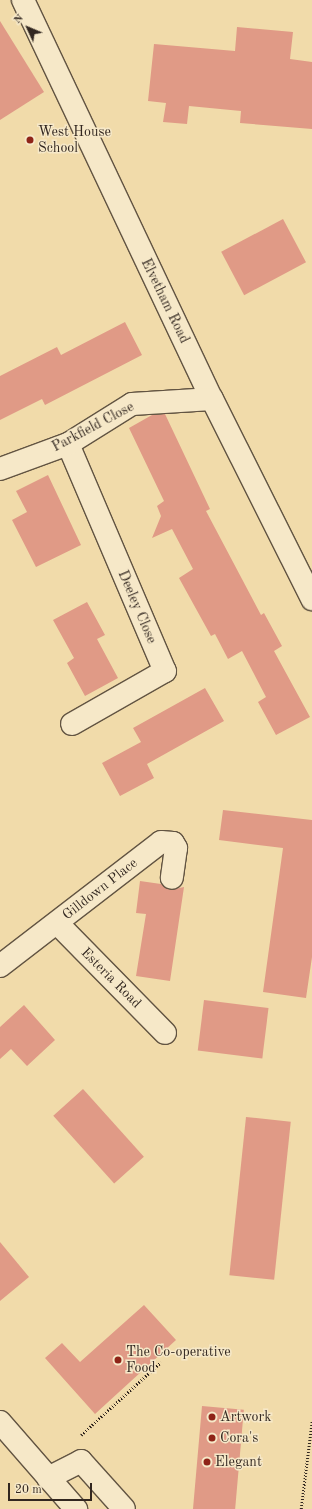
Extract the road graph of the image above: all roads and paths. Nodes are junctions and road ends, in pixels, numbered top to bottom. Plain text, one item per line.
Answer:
1 (23, 0) edge
2 (212, 399) junction
3 (68, 444) junction
4 (0, 469) edge
5 (309, 589) edge
6 (72, 724) dead end
7 (172, 878) dead end
8 (57, 923) junction
9 (0, 966) edge
10 (165, 1033) dead end
11 (161, 1362) dead end
12 (312, 1421) edge
13 (0, 1422) edge
14 (76, 1439) dead end
15 (48, 1478) junction
16 (76, 1509) edge
17 (124, 1509) edge
18 (301, 1509) edge

1 - 2 street, Elvetham Road
2 - 3 street, Parkfield Close
2 - 5 street, Elvetham Road
3 - 4 street, Parkfield Close
3 - 6 street, Deeley Close
7 - 8 street, Gilldown Place
8 - 9 street, Gilldown Place
8 - 10 street, Esteria Road
11 - 14 path
12 - 18 path
13 - 15 street
15 - 16 street
15 - 17 street

